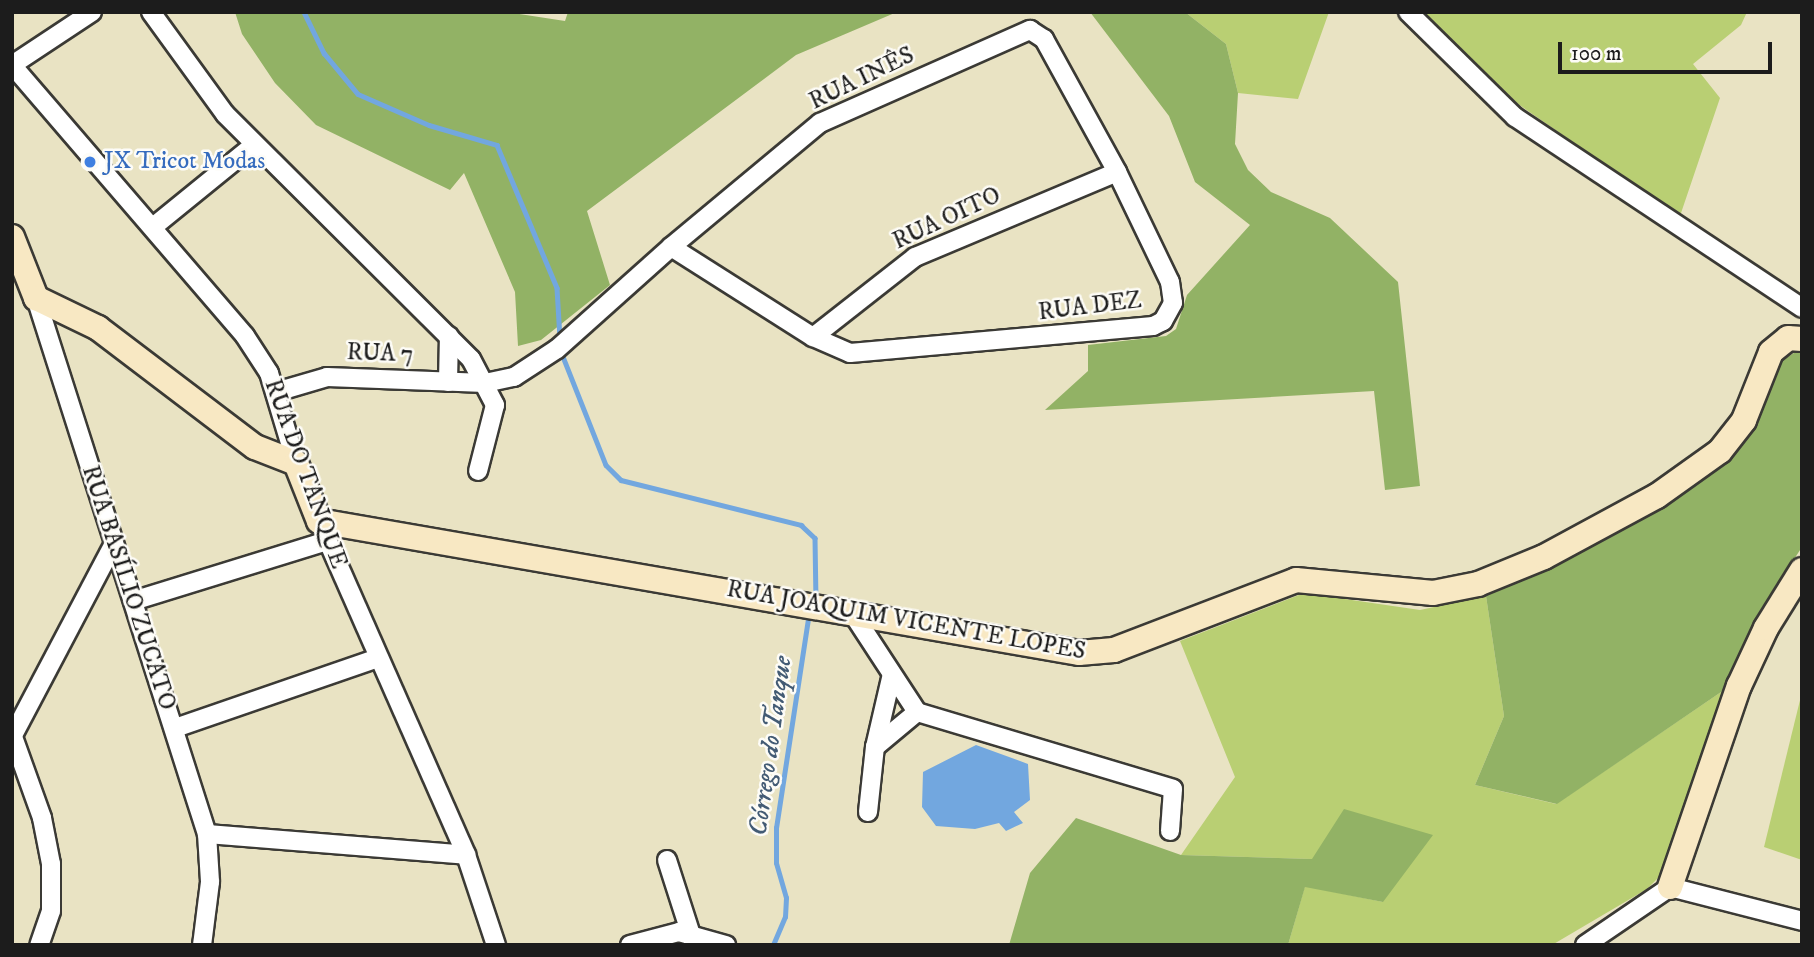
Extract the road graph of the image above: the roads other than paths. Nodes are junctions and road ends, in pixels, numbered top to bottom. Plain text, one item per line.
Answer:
1 (92, 12) edge
2 (151, 12) edge
3 (1408, 12) edge
4 (1023, 31) joint
5 (12, 65) edge
6 (254, 145) junction
7 (1117, 172) junction
8 (153, 227) junction
9 (12, 237) edge
10 (671, 247) junction
11 (36, 298) junction
12 (1802, 308) edge
13 (449, 335) junction
14 (813, 337) junction
15 (1802, 339) edge
16 (449, 382) junction
17 (485, 383) junction
18 (276, 392) junction
19 (296, 463) junction
20 (478, 471) dead end
21 (323, 531) junction
22 (112, 547) junction
23 (1802, 570) edge
24 (133, 601) junction
25 (838, 609) junction
26 (379, 658) junction
27 (891, 678) junction
28 (917, 712) junction
29 (175, 728) junction
30 (12, 736) edge
31 (875, 747) junction
32 (868, 812) dead end
33 (1170, 831) dead end
34 (207, 834) junction
35 (466, 855) junction
36 (667, 860) dead end
37 (1670, 887) junction
38 (1802, 921) edge
39 (692, 939) edge
40 (39, 945) edge
41 (202, 945) edge
42 (496, 945) edge
43 (630, 945) edge
44 (726, 945) edge
45 (1585, 945) edge

1 - 5 street
2 - 6 street
3 - 12 street
4 - 7 street, RUA DEZ
4 - 10 street, RUA INÊS
5 - 8 street, RUA DO TANQUE
6 - 8 street
6 - 13 street
7 - 14 street, RUA OITO
7 - 14 street, RUA DEZ
8 - 18 street, RUA DO TANQUE
9 - 11 street, RUA BASÍLIO ZUCATO
10 - 14 street
10 - 17 street, RUA INÊS
11 - 19 street
11 - 22 street, RUA BASÍLIO ZUCATO
13 - 16 street
13 - 17 street
15 - 25 street, RUA JOAQUIM VICENTE LOPES
16 - 17 street, RUA 7
16 - 18 street, RUA 7
17 - 20 street
18 - 19 street, RUA DO TANQUE
19 - 21 street, RUA DO TANQUE
21 - 24 street, RUA JOAQUIM VICENTE LOPES
21 - 25 street, RUA JOAQUIM VICENTE LOPES
21 - 26 street, RUA DO TANQUE
22 - 24 street, RUA BASÍLIO ZUCATO
22 - 30 street
23 - 37 street
24 - 29 street, RUA BASÍLIO ZUCATO
25 - 27 street
26 - 29 street
26 - 35 street, RUA DO TANQUE
27 - 28 street
27 - 31 street
28 - 31 street
28 - 33 street
29 - 34 street, RUA BASÍLIO ZUCATO
30 - 40 street
31 - 32 street
34 - 35 street
34 - 41 street, RUA BASÍLIO ZUCATO
35 - 42 street, RUA DO TANQUE
36 - 39 street
37 - 38 street
37 - 45 street
39 - 43 street
39 - 44 street

